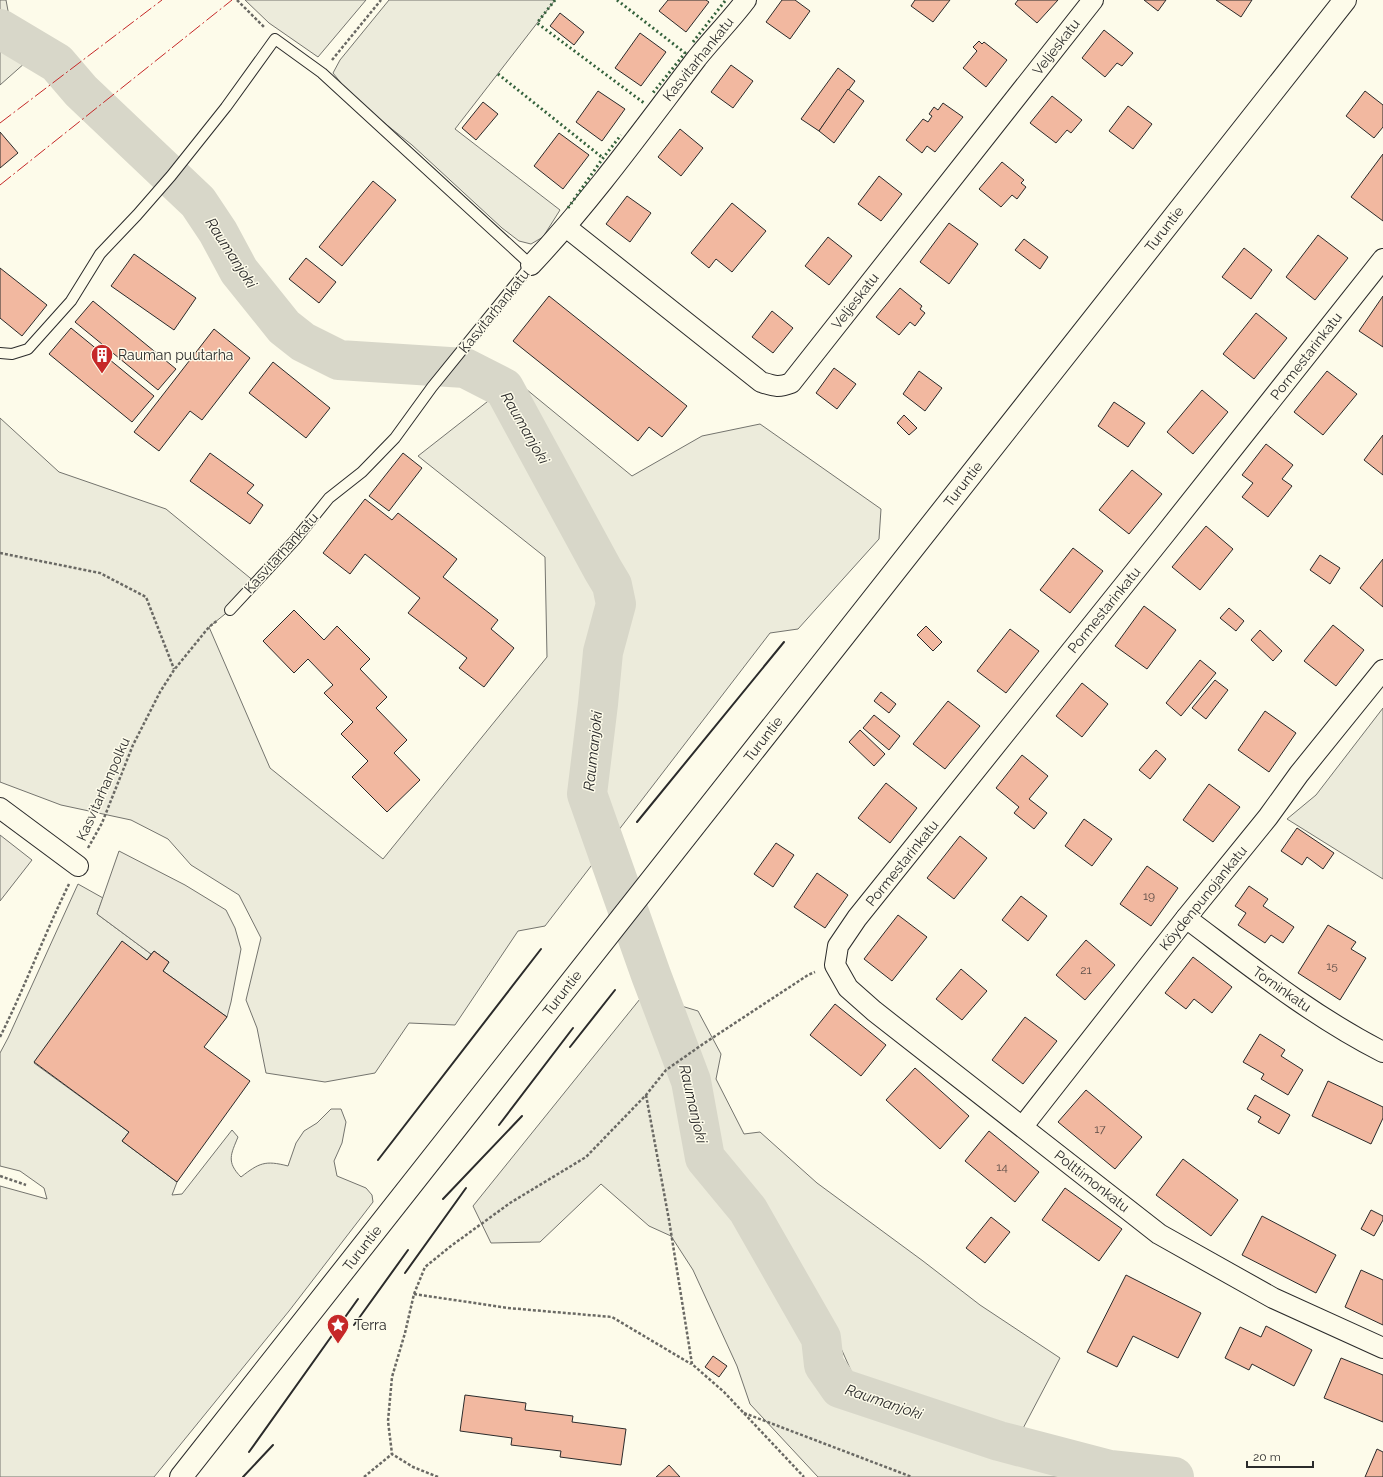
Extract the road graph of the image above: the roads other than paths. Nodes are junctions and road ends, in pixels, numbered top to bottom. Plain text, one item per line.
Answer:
1 (746, 0) edge
2 (1093, 0) edge
3 (1344, 0) edge
4 (566, 227) junction
5 (1383, 259) edge
6 (531, 265) junction
7 (0, 353) edge
8 (230, 610) road end
9 (1383, 670) edge
10 (0, 808) edge
11 (78, 866) road end
12 (1186, 918) junction
13 (835, 965) joint
14 (1383, 1052) edge
15 (1023, 1126) junction
16 (1383, 1348) edge
17 (181, 1477) edge

1 - 4 street, Kasvitarhankatu
2 - 4 street, Veljeskatu
3 - 17 highway, Turuntie
4 - 6 street, Kasvitarhankatu
5 - 13 street, Pormestarinkatu
6 - 7 lane
6 - 8 lane, Kasvitarhankatu
9 - 12 street, Köydenpunojankatu
10 - 11 street
12 - 14 street, Torninkatu
12 - 15 street, Köydenpunojankatu
13 - 15 street, Polttimonkatu
15 - 16 street, Polttimonkatu

